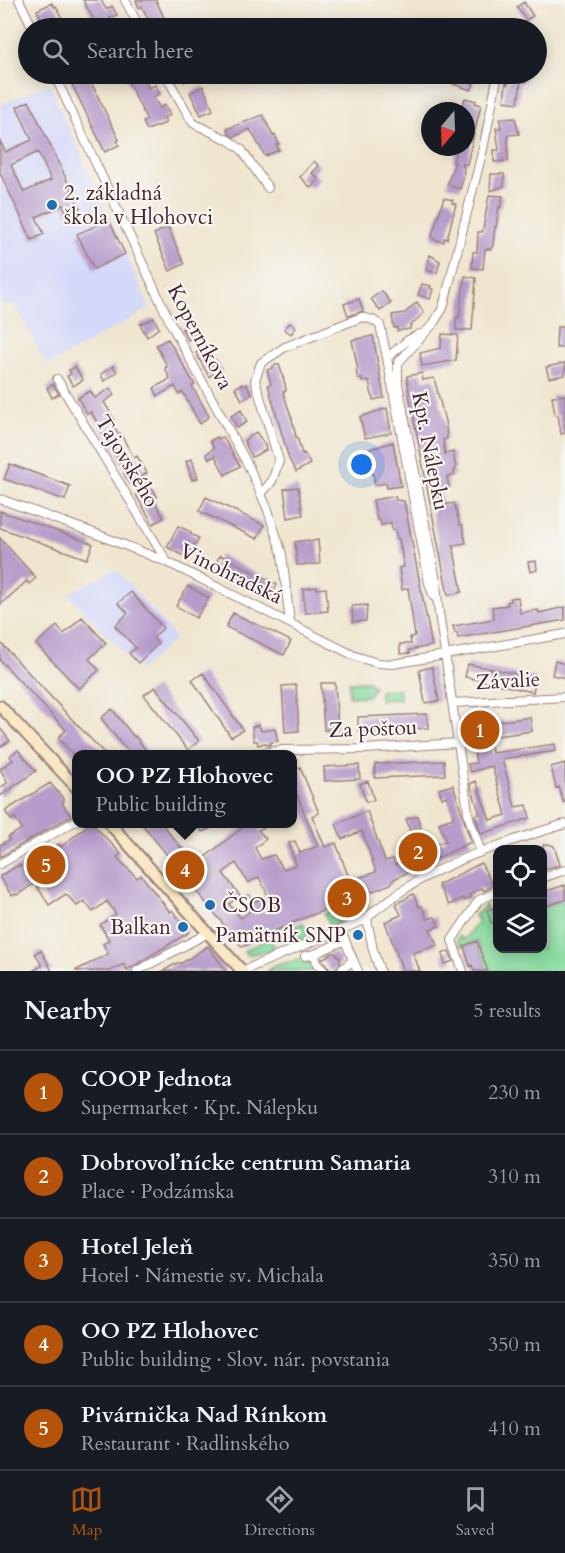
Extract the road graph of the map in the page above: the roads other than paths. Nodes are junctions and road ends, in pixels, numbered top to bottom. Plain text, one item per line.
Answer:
1 (125, 0) edge
2 (23, 1) edge
3 (29, 18) edge
4 (135, 18) edge
5 (59, 84) edge
6 (171, 84) edge
7 (496, 84) edge
8 (268, 188) dead end
9 (424, 332) junction
10 (387, 358) junction
11 (57, 379) dead end
12 (261, 494) junction
13 (0, 499) edge
14 (167, 562) junction
15 (438, 606) junction
16 (290, 623) junction
17 (565, 634) edge
18 (446, 654) junction
19 (565, 696) edge
20 (453, 703) junction
21 (0, 706) edge
22 (458, 743) junction
23 (284, 750) edge
24 (72, 783) edge
25 (72, 823) edge
26 (565, 824) edge
27 (114, 828) edge
28 (482, 852) junction
29 (0, 864) edge
30 (565, 870) edge
31 (547, 877) edge
32 (493, 894) edge
33 (367, 919) junction
34 (208, 933) junction
35 (315, 954) junction
36 (305, 956) dead end
37 (353, 960) junction
38 (137, 971) edge
39 (242, 971) edge
40 (324, 971) edge
41 (340, 971) edge
42 (358, 971) edge
43 (380, 971) edge
44 (463, 971) edge

1 - 4 street
2 - 3 street
5 - 12 street, Koperníkova
6 - 8 street
7 - 9 street, Kpt. Nálepku
9 - 10 street
9 - 15 street, Kpt. Nálepku
10 - 12 street
10 - 15 street
11 - 14 street, Tajovského
12 - 16 street, Koperníkova
13 - 14 street, Vinohradská
14 - 16 street, Vinohradská
15 - 18 street, Kpt. Nálepku
16 - 18 street, Vinohradská
17 - 18 street, Vinohradská
18 - 20 street, Kpt. Nálepku
19 - 20 street, Závalie
20 - 22 street, Kpt. Nálepku
21 - 24 main road
22 - 23 street, Za poštou
22 - 28 street, Kpt. Nálepku
25 - 29 street
26 - 28 street
27 - 34 main road
28 - 33 street
30 - 31 street
32 - 44 street
33 - 39 street
33 - 43 street
34 - 38 street
34 - 39 main road
35 - 36 street
35 - 37 street
35 - 40 street
37 - 41 street
37 - 42 street

